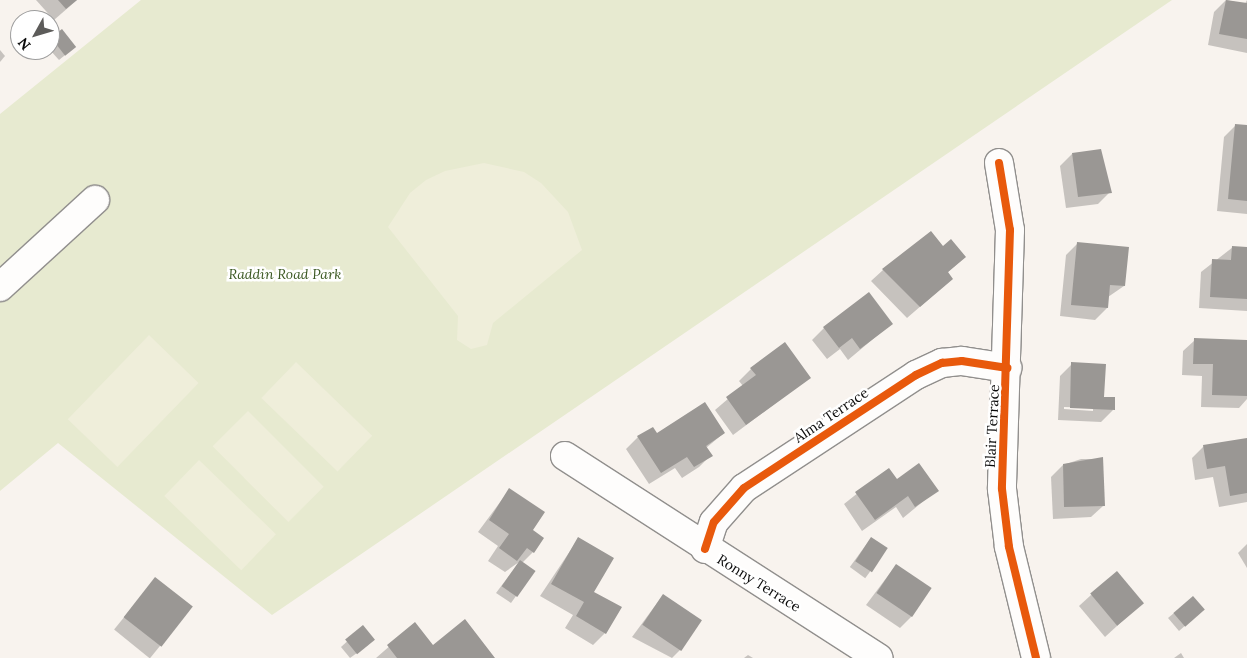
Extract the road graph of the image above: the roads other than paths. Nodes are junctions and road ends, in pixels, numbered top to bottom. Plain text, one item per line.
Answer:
1 (999, 163) dead end
2 (95, 200) dead end
3 (0, 287) edge
4 (1007, 368) junction
5 (565, 456) dead end
6 (705, 549) junction
7 (879, 658) edge
8 (1036, 658) edge

1 - 4 street, Blair Terrace
2 - 3 street
4 - 6 street, Alma Terrace
4 - 8 street, Blair Terrace
5 - 6 street, Ronny Terrace
6 - 7 street, Ronny Terrace

